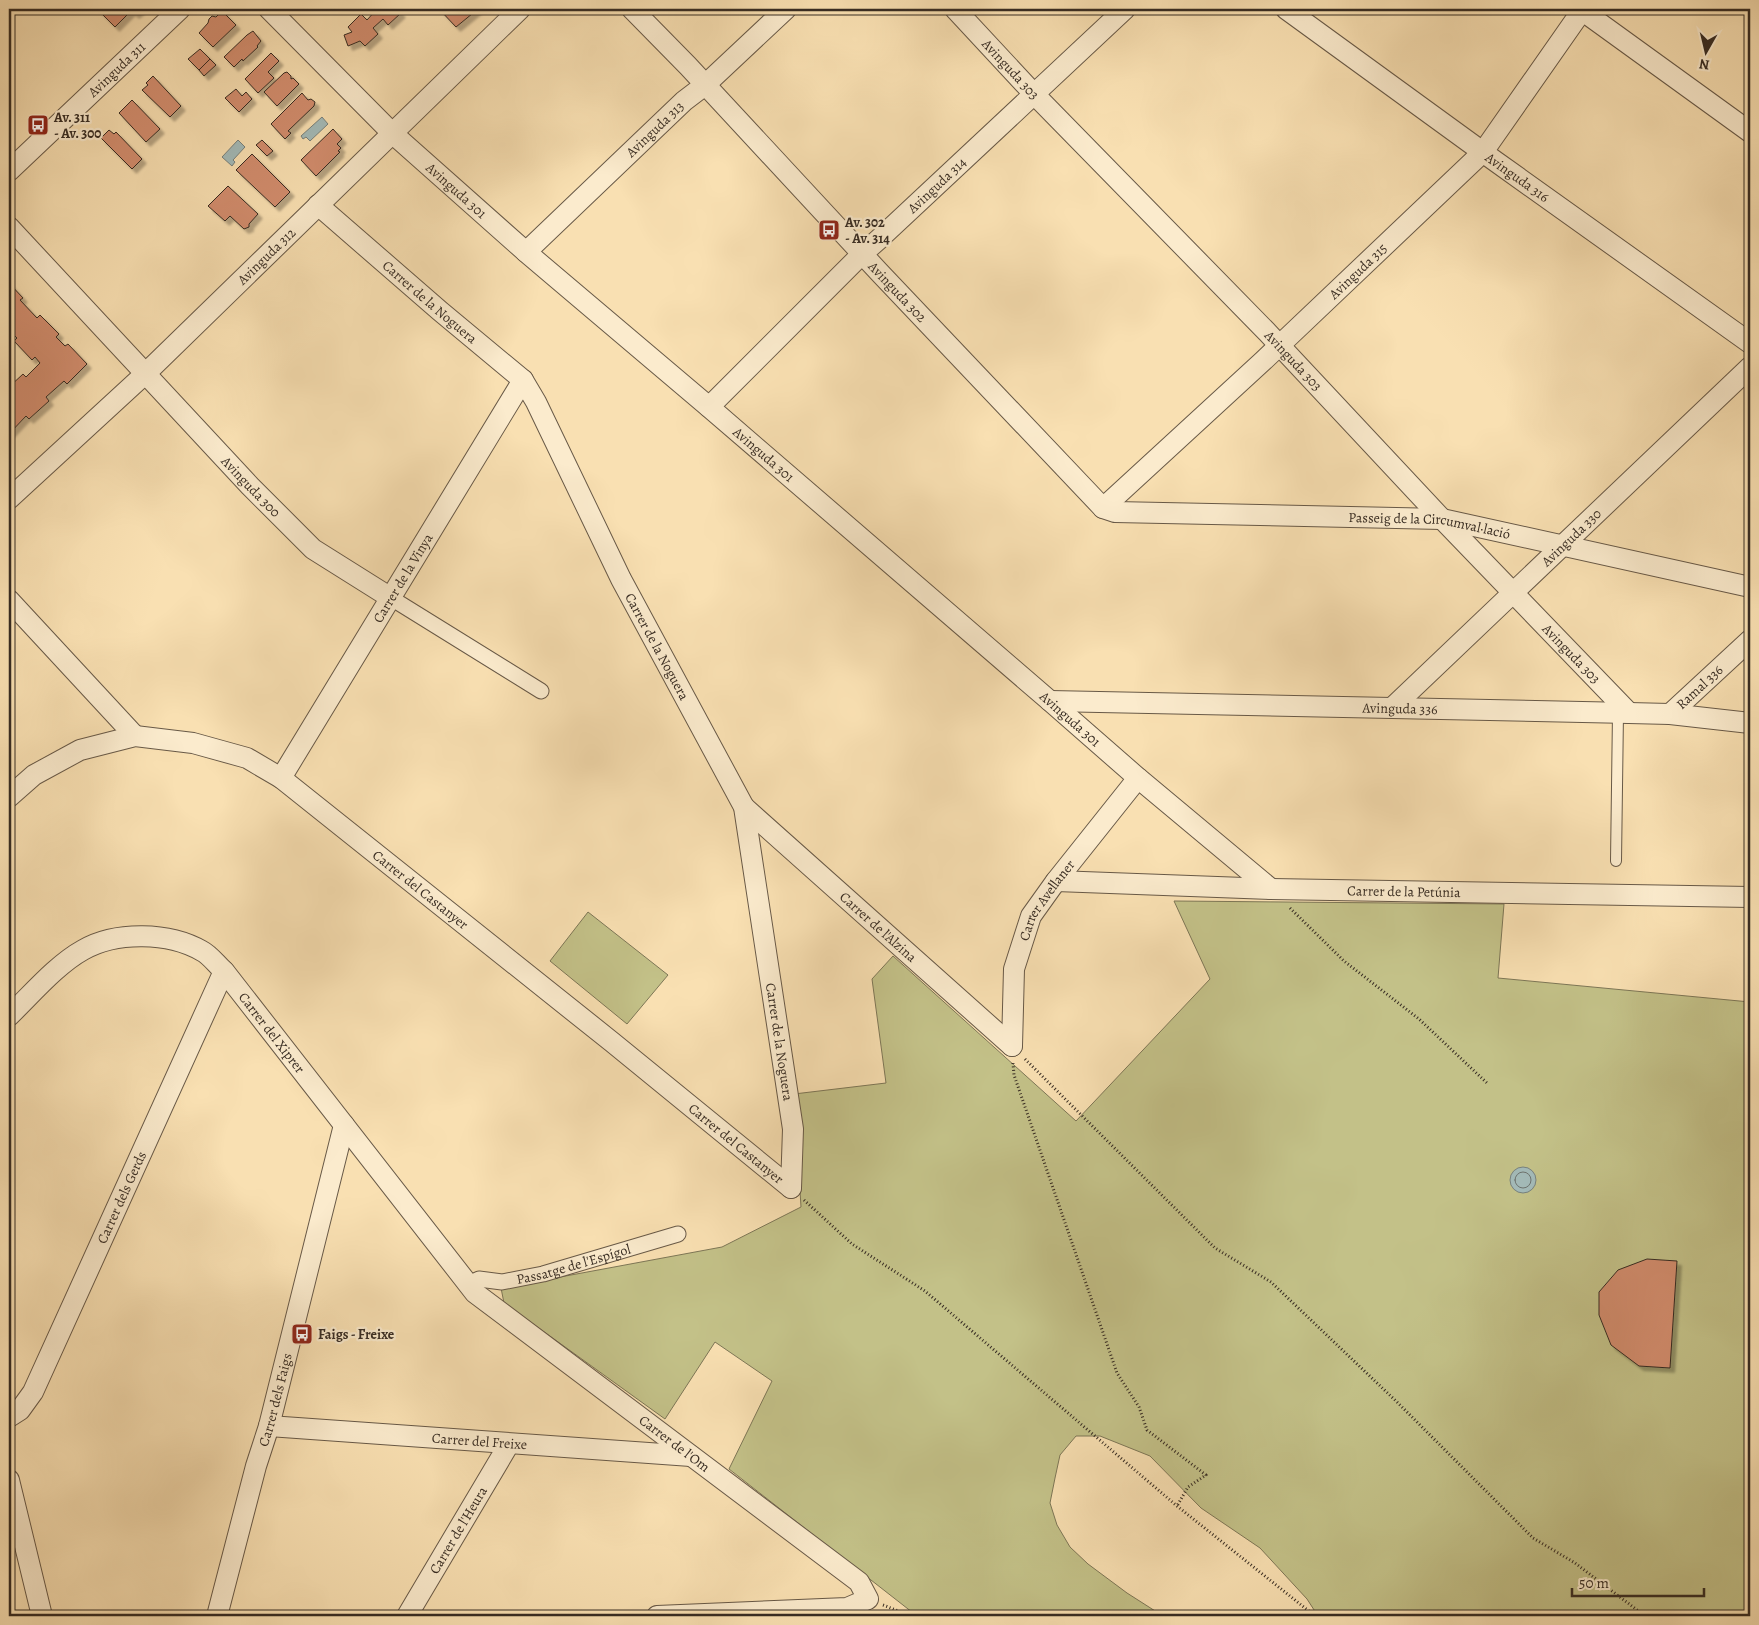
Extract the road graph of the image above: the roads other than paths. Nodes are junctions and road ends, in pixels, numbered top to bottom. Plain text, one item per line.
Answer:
1 (180, 9) edge
2 (269, 9) edge
3 (520, 9) edge
4 (632, 9) edge
5 (786, 9) edge
6 (955, 9) edge
7 (1125, 9) edge
8 (1286, 9) edge
9 (1582, 9) edge
10 (705, 84) junction
11 (1034, 94) junction
12 (1750, 132) edge
13 (392, 133) junction
14 (1483, 152) junction
15 (9, 171) edge
16 (318, 204) junction
17 (9, 227) edge
18 (526, 252) junction
19 (862, 254) junction
20 (1750, 343) edge
21 (1279, 345) junction
22 (1750, 367) edge
23 (146, 373) junction
24 (523, 380) junction
25 (709, 407) junction
26 (9, 499) edge
27 (1103, 508) junction
28 (1442, 519) junction
29 (1564, 545) junction
30 (1750, 587) edge
31 (1513, 592) junction
32 (391, 598) junction
33 (9, 600) edge
34 (1750, 640) edge
35 (541, 691) dead end
36 (1050, 701) junction
37 (1393, 707) junction
38 (1624, 713) junction
39 (1670, 714) junction
40 (1750, 724) edge
41 (135, 736) junction
42 (281, 778) junction
43 (1138, 778) junction
44 (9, 797) edge
45 (744, 807) junction
46 (1616, 861) dead end
47 (1056, 881) junction
48 (1271, 889) junction
49 (1750, 897) edge
50 (224, 972) junction
51 (9, 1016) edge
52 (1012, 1046) joint
53 (344, 1125) junction
54 (791, 1188) joint
55 (678, 1234) dead end
56 (472, 1289) junction
57 (9, 1417) edge
58 (269, 1426) junction
59 (509, 1444) junction
60 (691, 1456) junction
61 (9, 1480) edge
62 (42, 1616) edge
63 (217, 1616) edge
64 (408, 1616) edge
65 (657, 1616) edge

1 - 15 street, Avinguda 311
2 - 13 street, Avinguda 301
3 - 13 street, Avinguda 312
4 - 10 street, Avinguda 302
5 - 10 street, Avinguda 313
6 - 11 street, Avinguda 303
7 - 11 street, Avinguda 314
8 - 14 street, Avinguda 316
9 - 12 street
9 - 14 street, Avinguda 315
10 - 18 street, Avinguda 313
10 - 19 street, Avinguda 302
11 - 19 street, Avinguda 314
11 - 21 street, Avinguda 303
13 - 16 street, Avinguda 312
13 - 18 street, Avinguda 301
14 - 20 street, Avinguda 316
14 - 21 street, Avinguda 315
16 - 23 street, Avinguda 312
16 - 24 street, Carrer de la Noguera
17 - 23 street, Avinguda 300
18 - 25 street, Avinguda 301
19 - 25 street, Avinguda 314
19 - 27 street, Avinguda 302
21 - 27 street, Avinguda 315
21 - 28 street, Avinguda 303
22 - 29 street, Avinguda 330
23 - 26 street, Avinguda 312
23 - 32 street, Avinguda 300
24 - 32 street, Carrer de la Vinya
24 - 45 street, Carrer de la Noguera
25 - 36 street, Avinguda 301
27 - 28 street, Passeig de la Circumval·lació
28 - 29 street, Passeig de la Circumval·lació
28 - 31 street, Avinguda 303
29 - 30 street, Passeig de la Circumval·lació
29 - 31 street, Avinguda 330
31 - 37 street, Avinguda 330
31 - 38 street, Avinguda 303
32 - 35 street, Avinguda 300
32 - 42 street, Carrer de la Vinya
33 - 41 street
34 - 39 street, Ramal 336
36 - 37 street, Avinguda 336
36 - 43 street, Avinguda 301
37 - 38 street, Avinguda 336
38 - 39 street, Avinguda 336
38 - 46 lane
39 - 40 street, Avinguda 336
41 - 42 street, Carrer del Castanyer
41 - 44 street, Carrer del Castanyer
42 - 54 street, Carrer del Castanyer
43 - 47 street, Carrer Avellaner
43 - 48 street, Avinguda 301
45 - 52 street, Carrer de l'Alzina
45 - 54 street, Carrer de la Noguera
47 - 48 street, Carrer de la Petúnia
47 - 52 street, Carrer Avellaner
48 - 49 street, Carrer de la Petúnia
50 - 51 street, Carrer del Xiprer
50 - 53 street, Carrer del Xiprer
50 - 57 street, Carrer dels Gerds
53 - 56 street, Carrer del Xiprer
53 - 58 street, Carrer dels Faigs
55 - 56 street, Passatge de l'Espígol
56 - 60 street, Carrer de l'Om
58 - 59 street, Carrer del Freixe
58 - 63 street, Carrer dels Faigs
59 - 60 street, Carrer del Freixe
59 - 64 street, Carrer de l'Heura
60 - 65 street, Carrer de l'Om
61 - 62 street

